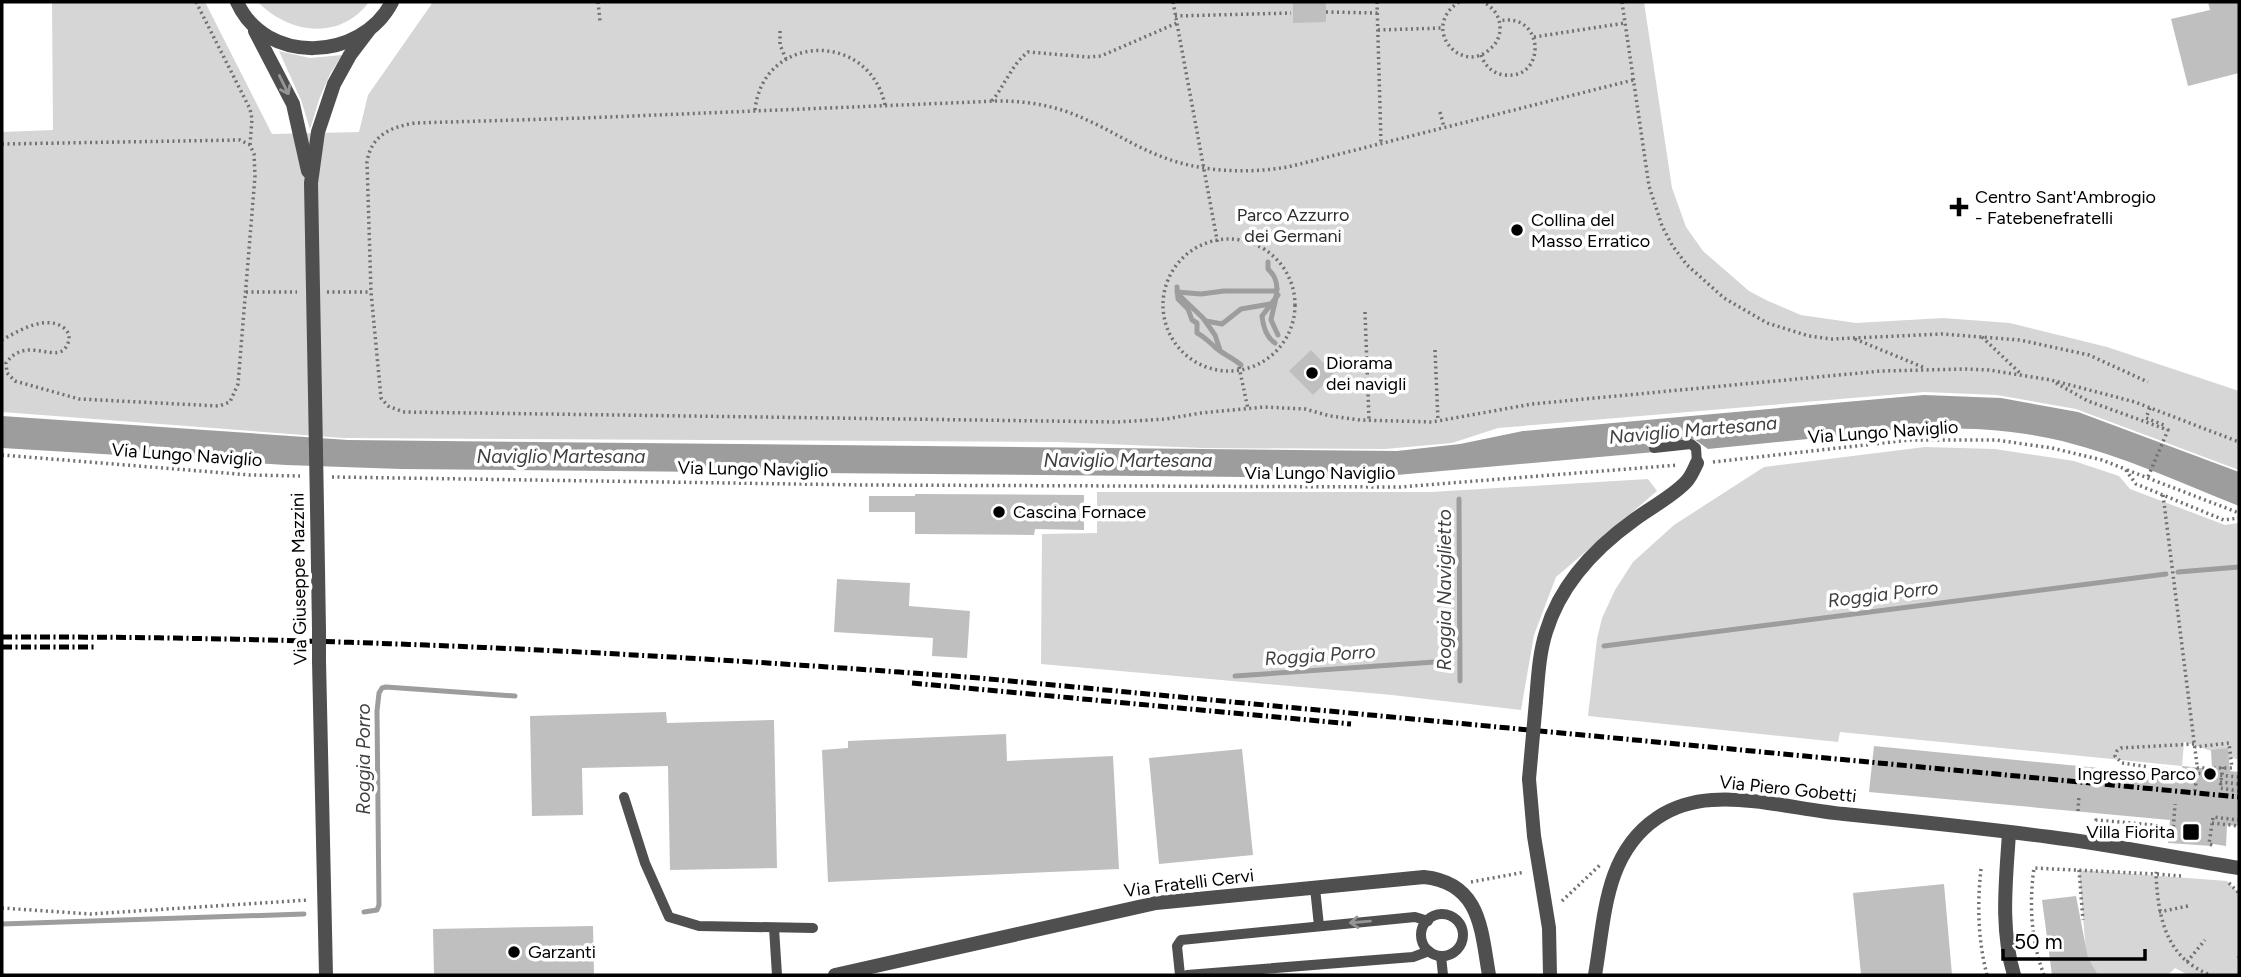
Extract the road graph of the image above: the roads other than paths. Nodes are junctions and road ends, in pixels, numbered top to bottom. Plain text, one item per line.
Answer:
1 (236, 2) edge
2 (399, 2) edge
3 (388, 8) edge
4 (252, 25) junction
5 (369, 30) junction
6 (311, 183) junction
7 (1654, 448) dead end
8 (1697, 463) joint
9 (624, 797) dead end
10 (2009, 833) junction
11 (2239, 868) edge
12 (1315, 888) junction
13 (1428, 921) junction
14 (1319, 926) junction
15 (774, 928) junction
16 (813, 928) dead end
17 (1429, 951) junction
18 (1441, 956) junction
19 (326, 975) edge
20 (777, 975) edge
21 (835, 975) edge
22 (1180, 975) edge
23 (1187, 975) edge
24 (1443, 975) edge
25 (1489, 975) edge
26 (1550, 975) edge
27 (1595, 975) edge
28 (2014, 975) edge

1 - 4 street, Via Giuseppe Mazzini
2 - 3 street
3 - 5 street
4 - 5 street
4 -> 6 street, Via Giuseppe Mazzini
5 - 6 street, Via Giuseppe Mazzini
6 - 19 street, Via Giuseppe Mazzini, bridge
7 - 8 lane
8 - 26 street, bridge
9 - 15 lane
10 - 11 street, Via Piero Gobetti
10 - 27 street, Via Piero Gobetti
10 - 28 street
12 - 14 lane
12 - 21 street, Via Fratelli Cervi
12 - 25 street, Via Fratelli Cervi
13 -> 14 lane
13 - 17 lane
13 - 18 lane
14 - 22 lane
15 - 16 lane
15 - 20 lane
17 - 18 lane
17 - 23 lane
18 - 24 lane

